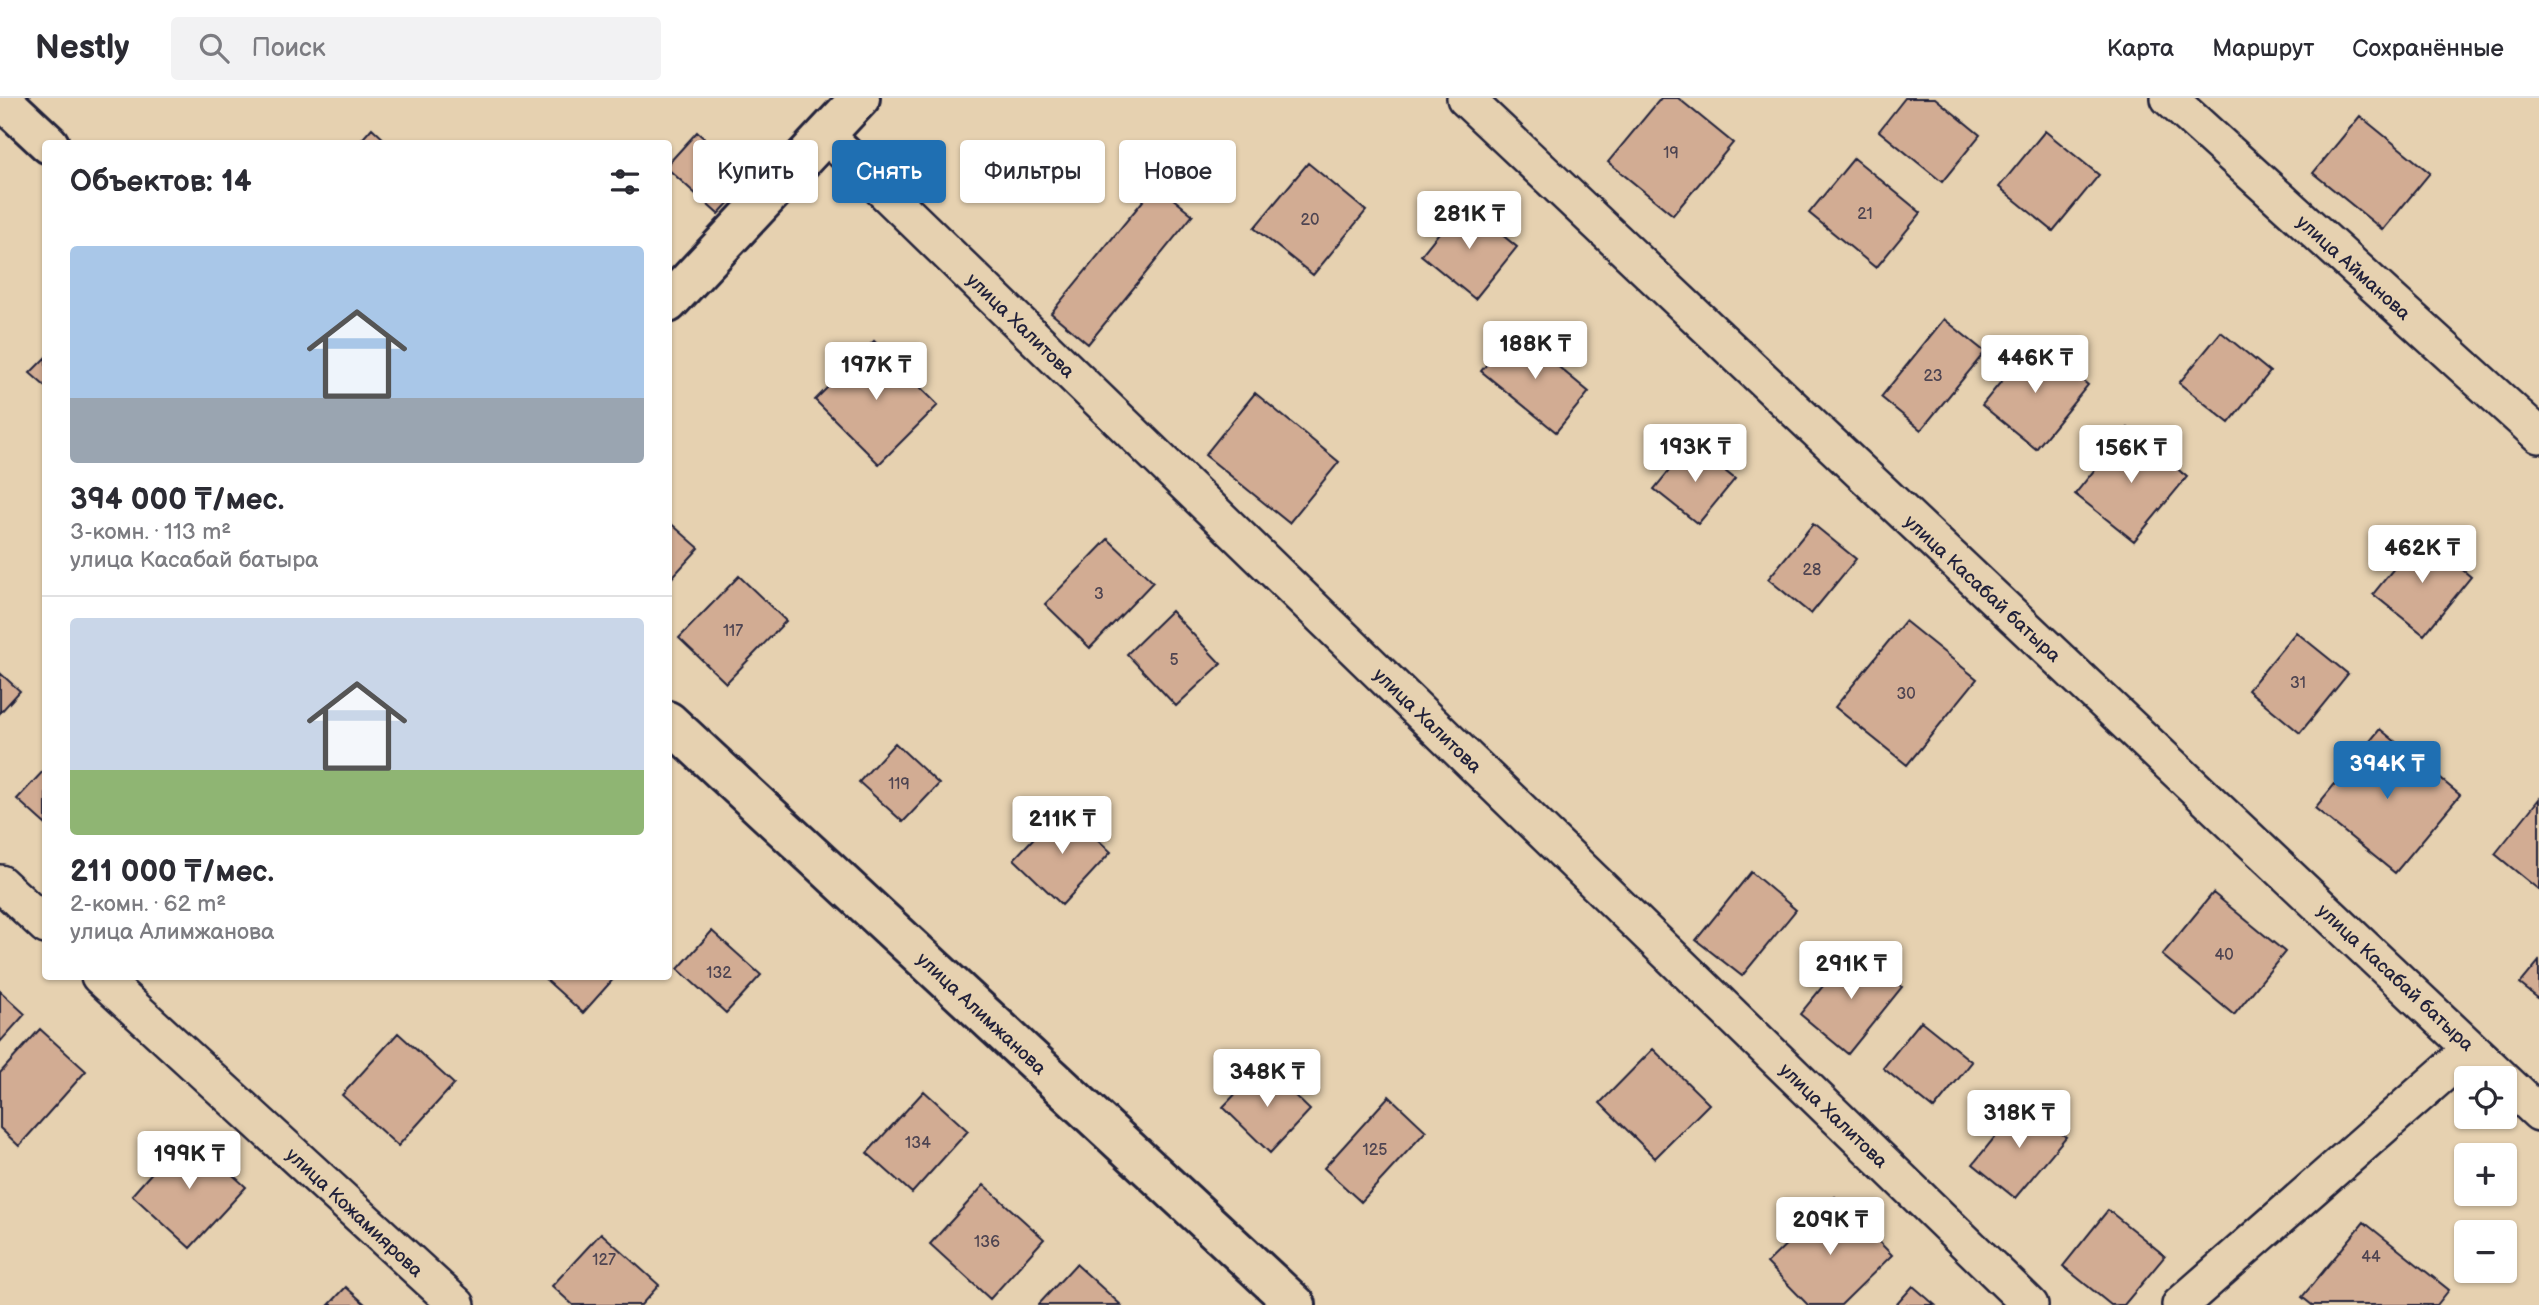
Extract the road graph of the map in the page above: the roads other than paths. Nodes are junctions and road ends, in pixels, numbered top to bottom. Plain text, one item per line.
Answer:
1 (0, 98) edge
2 (860, 98) edge
3 (1465, 98) edge
4 (2169, 98) edge
5 (825, 134) junction
6 (45, 140) edge
7 (672, 299) edge
8 (2539, 435) edge
9 (672, 725) edge
10 (0, 883) edge
11 (42, 922) edge
12 (104, 980) edge
13 (2471, 1049) junction
14 (2489, 1066) edge
15 (2517, 1092) edge
16 (2539, 1113) edge
17 (457, 1305) edge
18 (1296, 1305) edge
19 (2030, 1305) edge
20 (2180, 1305) edge

1 - 6 street
2 - 5 street
3 - 13 street, улица Касабай батыра
4 - 8 street, улица Айманова
5 - 7 street
5 - 19 street, улица Халитова
9 - 18 street, улица Алимжанова
10 - 11 street
12 - 17 street, улица Кожамиярова
13 - 14 street, улица Касабай батыра
13 - 20 street
15 - 16 street, улица Касабай батыра

